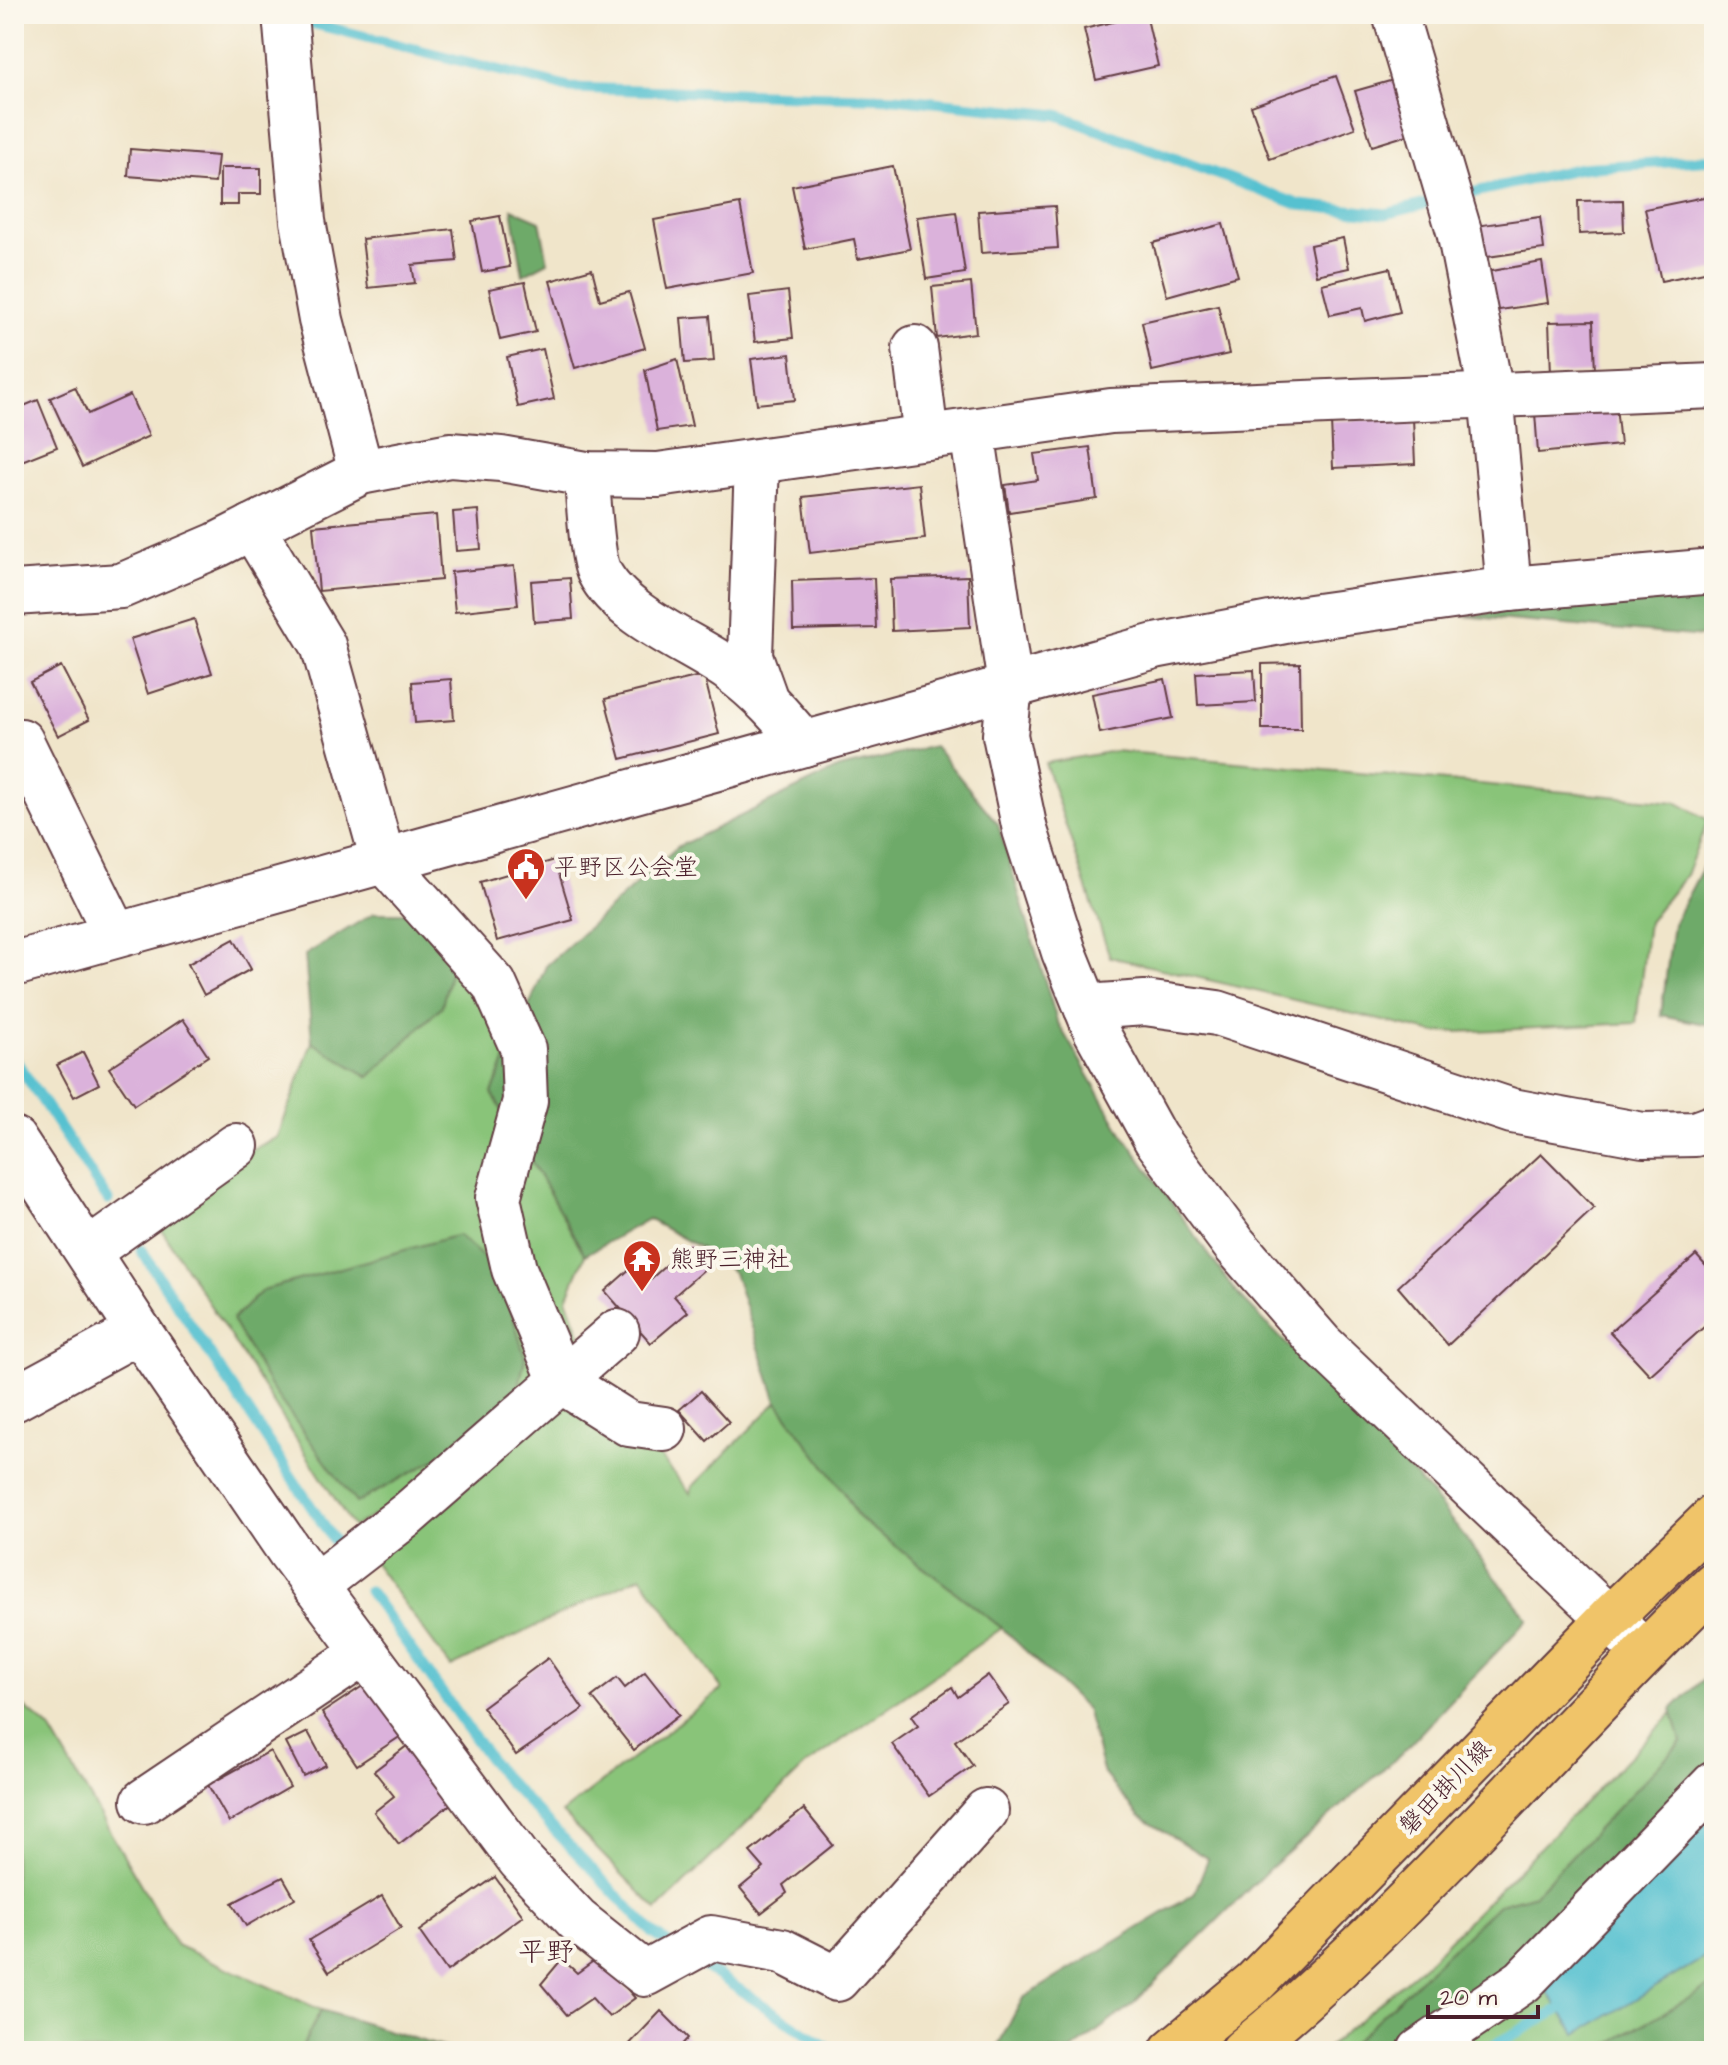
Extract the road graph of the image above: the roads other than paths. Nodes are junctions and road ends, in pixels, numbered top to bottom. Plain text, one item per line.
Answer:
1 (1395, 14) edge
2 (285, 26) edge
3 (915, 348) dead end
4 (1714, 386) edge
5 (1491, 393) junction
6 (972, 431) junction
7 (926, 437) junction
8 (757, 463) junction
9 (361, 472) junction
10 (586, 474) junction
11 (252, 527) junction
12 (1714, 571) edge
13 (1509, 589) junction
14 (14, 593) edge
15 (1010, 685) junction
16 (764, 695) junction
17 (21, 741) dead end
18 (804, 744) junction
19 (383, 860) junction
20 (116, 935) junction
21 (14, 964) edge
22 (1086, 1007) junction
23 (1714, 1127) edge
24 (14, 1140) edge
25 (236, 1146) dead end
26 (89, 1251) junction
27 (139, 1331) junction
28 (617, 1332) dead end
29 (561, 1381) junction
30 (14, 1399) edge
31 (664, 1429) dead end
32 (1714, 1517) edge
33 (1714, 1584) edge
34 (315, 1586) junction
35 (1610, 1618) junction
36 (1644, 1652) junction
37 (364, 1653) junction
38 (1714, 1784) edge
39 (144, 1801) dead end
40 (986, 1811) dead end
41 (1172, 2051) edge
42 (1243, 2051) edge
43 (1420, 2051) edge

1 - 5 street
2 - 9 street
3 - 7 street
4 - 5 street
5 - 6 street
5 - 13 street
6 - 7 street
6 - 15 street
7 - 8 street
8 - 10 street
8 - 16 street
9 - 10 street
9 - 11 street
10 - 16 street
11 - 14 street
11 - 19 street
12 - 13 street
13 - 15 street
15 - 18 street
15 - 22 street
16 - 18 street
17 - 20 street
18 - 19 street
19 - 20 street
19 - 29 street
20 - 21 street
22 - 23 street
22 - 35 street
24 - 26 street
25 - 26 street
26 - 27 street
27 - 30 street
27 - 34 street
28 - 29 street
29 - 31 street
29 - 34 street
32 - 35 main road, 磐田掛川線
33 - 36 main road, 磐田掛川線
34 - 37 street
35 - 36 street
35 - 41 main road, 磐田掛川線
36 - 42 main road, 磐田掛川線
37 - 39 street
37 - 40 street
38 - 43 street

